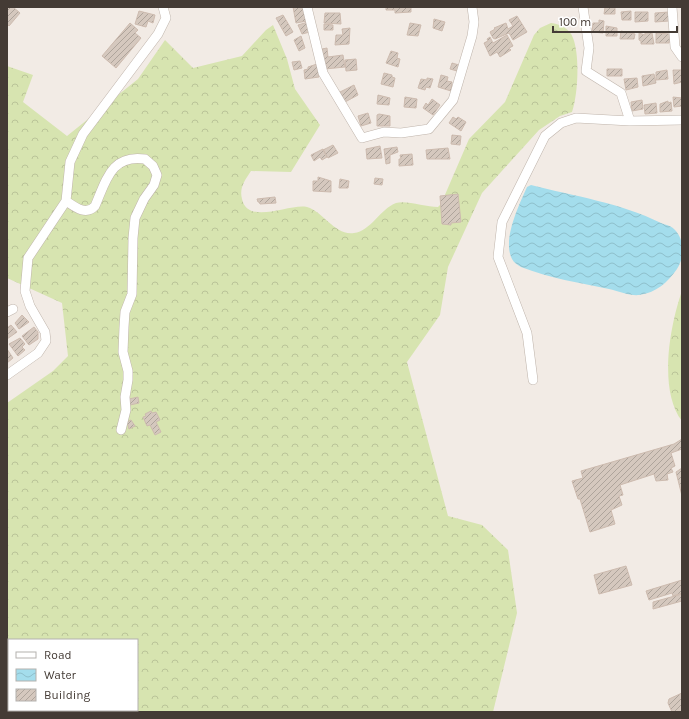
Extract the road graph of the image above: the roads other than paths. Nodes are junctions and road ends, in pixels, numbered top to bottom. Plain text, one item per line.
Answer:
1 (163, 7) edge
2 (307, 7) edge
3 (472, 7) edge
4 (584, 7) edge
5 (672, 7) edge
6 (682, 57) edge
7 (682, 120) edge
8 (630, 121) junction
9 (66, 201) junction
10 (7, 375) edge
11 (533, 380) dead end
12 (121, 430) dead end

1 - 9 street
2 - 3 street
4 - 8 street
5 - 6 street
7 - 8 street
8 - 11 street
9 - 10 street
9 - 12 street

